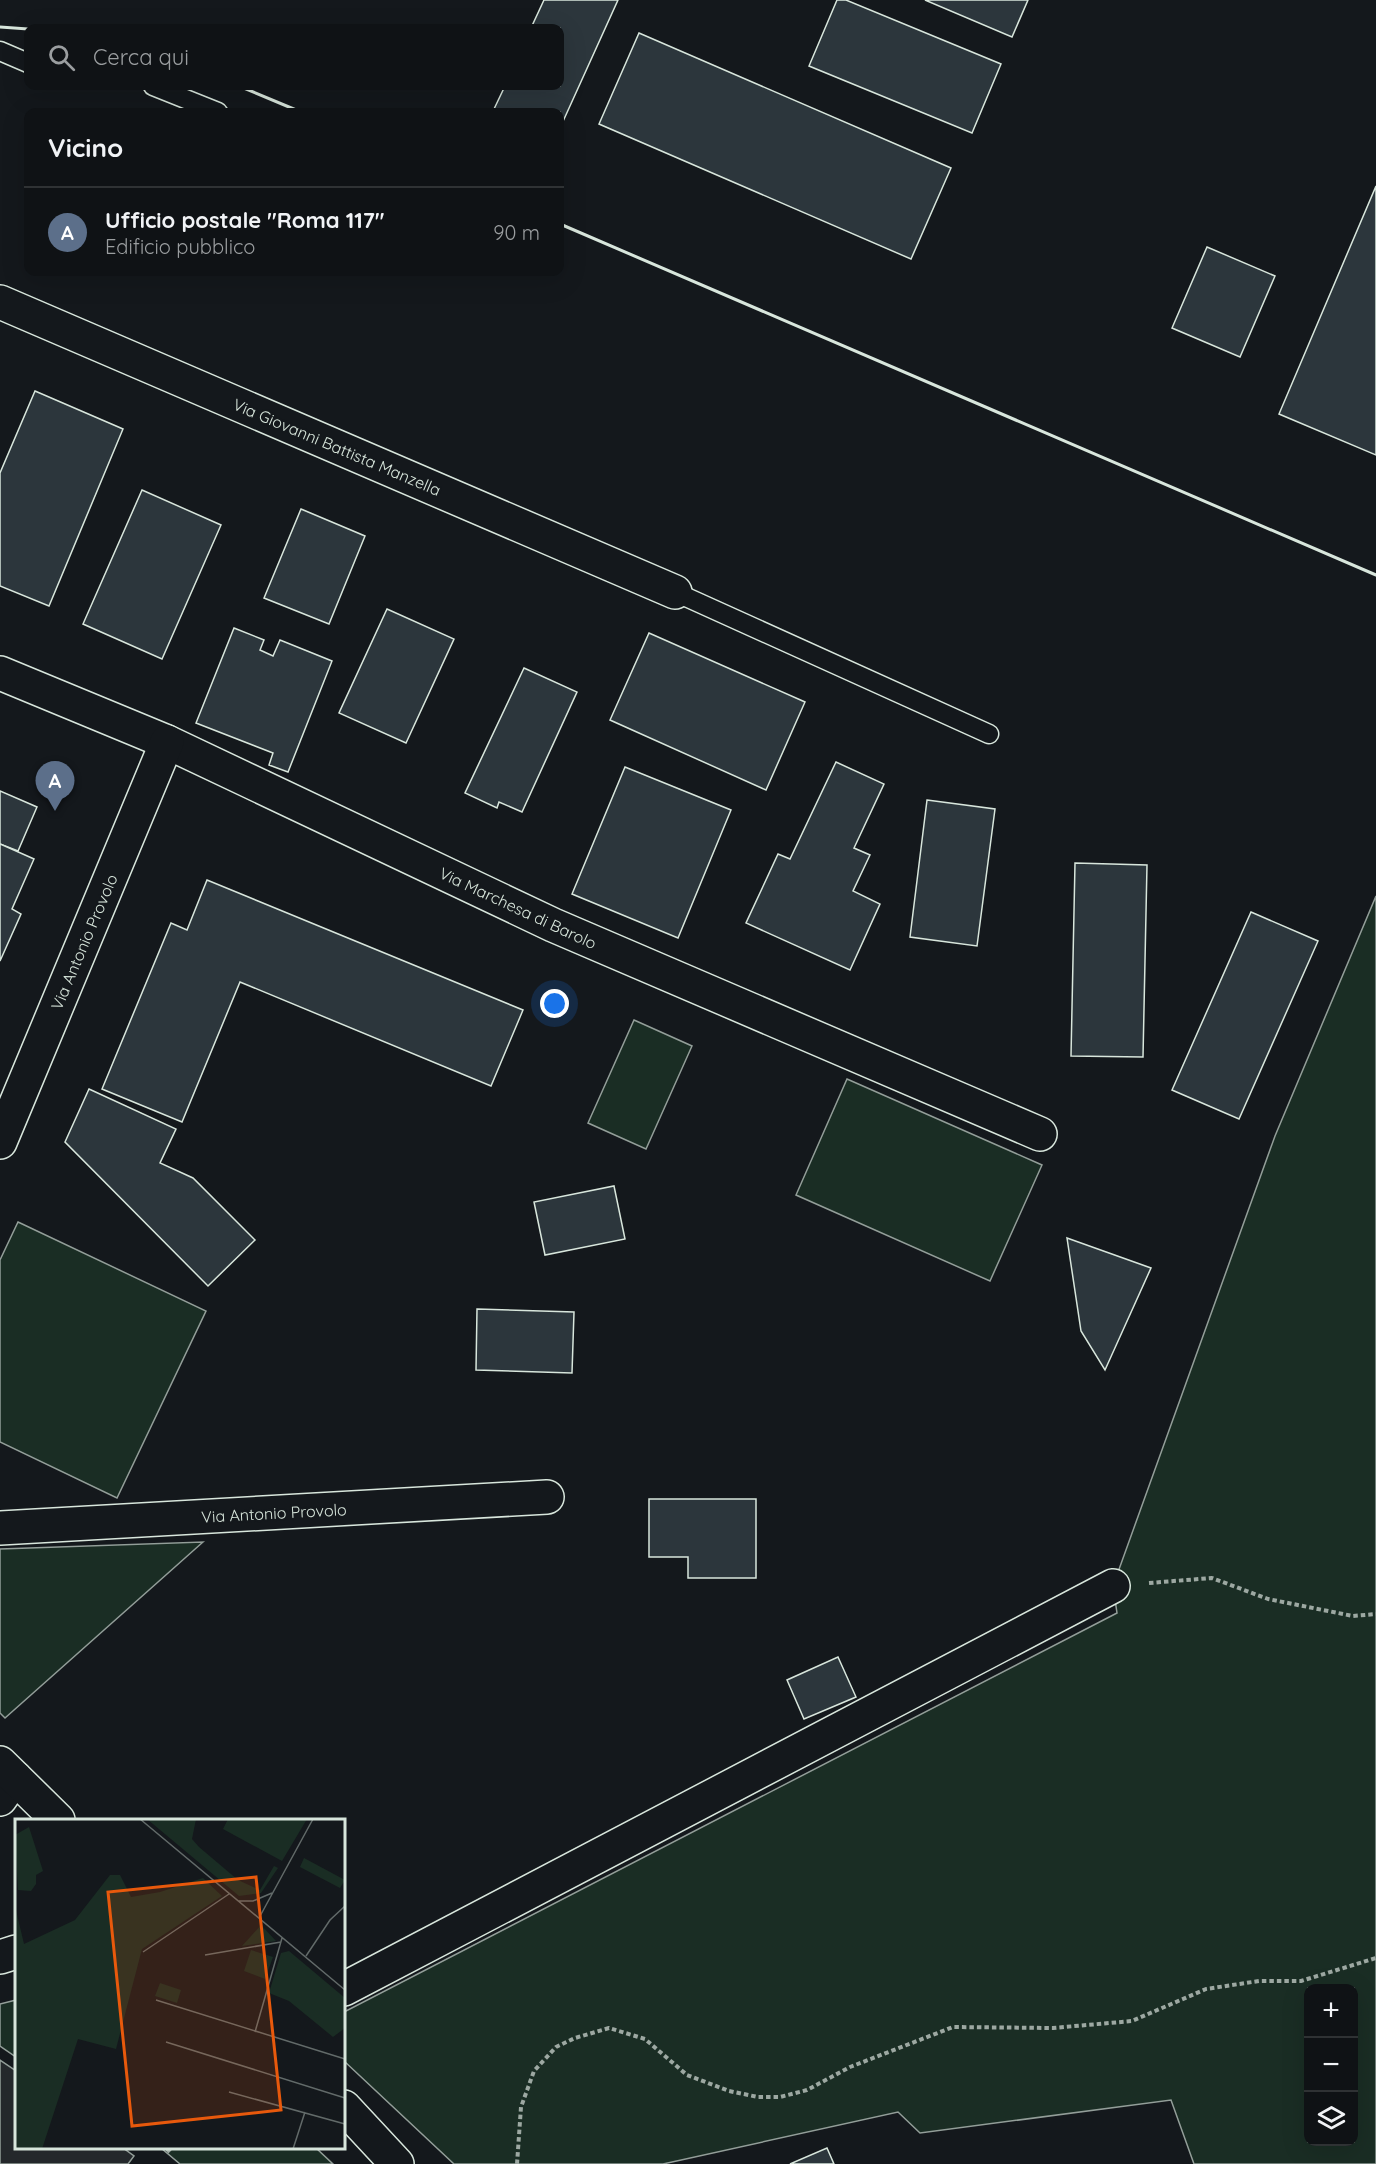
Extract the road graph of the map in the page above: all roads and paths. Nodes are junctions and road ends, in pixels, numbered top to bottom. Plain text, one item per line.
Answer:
1 (0, 51) edge
2 (24, 61) edge
3 (163, 90) edge
4 (208, 108) edge
5 (0, 302) edge
6 (675, 592) joint
7 (0, 674) edge
8 (989, 734) dead end
9 (167, 742) junction
10 (1040, 1134) dead end
11 (0, 1142) edge
12 (548, 1497) dead end
13 (0, 1528) edge
14 (1113, 1586) joint
15 (1376, 1614) edge
16 (5, 1780) edge
17 (55, 1819) edge
18 (15, 1952) edge
19 (0, 1957) edge
20 (1376, 1958) edge
21 (345, 1988) edge
22 (345, 2108) edge
23 (397, 2164) edge
24 (517, 2164) edge

1 - 2 lane
3 - 4 lane
5 - 6 street, Via Giovanni Battista Manzella
6 - 8 lane
7 - 9 street, Via Marchesa di Barolo
9 - 10 street, Via Marchesa di Barolo
9 - 11 street, Via Antonio Provolo
12 - 13 street, Via Antonio Provolo
14 - 15 path
14 - 21 street
16 - 17 street
18 - 19 street
20 - 24 path
22 - 23 street

